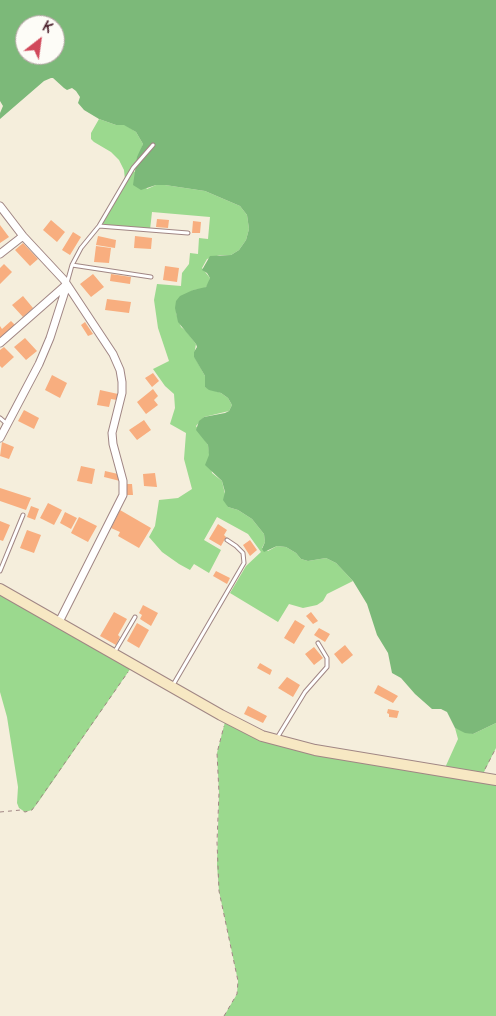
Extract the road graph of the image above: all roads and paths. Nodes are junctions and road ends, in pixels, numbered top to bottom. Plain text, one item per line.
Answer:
1 (153, 145) dead end
2 (0, 206) edge
3 (99, 226) junction
4 (188, 233) dead end
5 (24, 236) junction
6 (0, 254) edge
7 (72, 266) junction
8 (151, 277) dead end
9 (66, 285) junction
10 (0, 343) edge
11 (0, 418) edge
12 (7, 424) junction
13 (0, 438) edge
14 (24, 515) dead end
15 (227, 540) dead end
16 (0, 571) edge
17 (0, 589) edge
18 (135, 617) dead end
19 (59, 622) junction
20 (318, 643) dead end
21 (114, 654) junction
22 (133, 665) junction
23 (172, 687) junction
24 (226, 718) junction
25 (276, 740) junction
26 (496, 748) edge
27 (482, 776) junction
28 (496, 780) edge
29 (0, 812) edge
30 (224, 1016) edge

1 - 3 lane
2 - 5 street
3 - 4 lane
3 - 7 lane
5 - 6 street
5 - 9 street
7 - 8 lane
7 - 9 lane
9 - 10 street
9 - 12 street
9 - 19 street
11 - 12 lane
12 - 13 street
14 - 16 lane
15 - 23 lane
17 - 19 street
18 - 21 lane
19 - 21 street
20 - 25 lane
21 - 22 street
22 - 23 street
22 - 29 path
23 - 24 street
24 - 25 street
24 - 30 path
25 - 27 street
26 - 27 path
27 - 28 street

